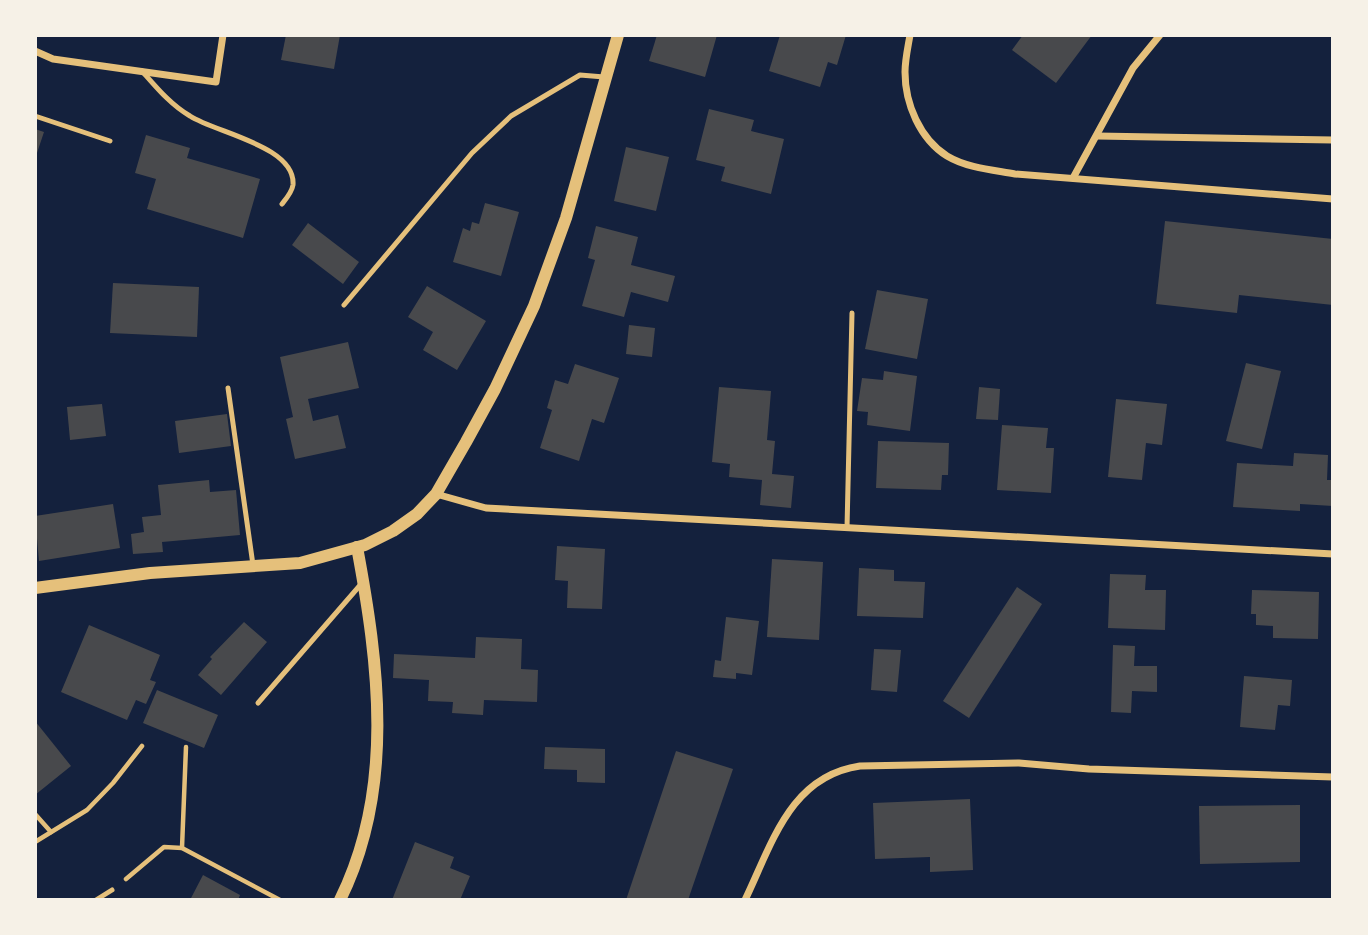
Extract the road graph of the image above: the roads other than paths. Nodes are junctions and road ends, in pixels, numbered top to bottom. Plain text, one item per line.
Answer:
1 (223, 35) edge
2 (618, 35) edge
3 (910, 35) edge
4 (1160, 35) edge
5 (35, 51) edge
6 (142, 71) junction
7 (607, 77) junction
8 (35, 116) edge
9 (1097, 136) junction
10 (1333, 140) edge
11 (110, 141) dead end
12 (1073, 178) junction
13 (1333, 199) edge
14 (282, 204) dead end
15 (344, 305) dead end
16 (852, 313) dead end
17 (228, 388) dead end
18 (436, 494) junction
19 (848, 528) junction
20 (358, 547) junction
21 (1333, 554) edge
22 (253, 565) junction
23 (364, 581) junction
24 (35, 588) edge
25 (258, 702) dead end
26 (1333, 777) edge
27 (112, 890) road end
28 (96, 900) edge
29 (340, 900) edge
30 (745, 900) edge

1 - 6 street
2 - 7 street
3 - 12 street
4 - 9 street
5 - 6 street
6 - 14 lane
7 - 15 lane
7 - 18 street
8 - 11 lane
9 - 10 street
9 - 12 street
12 - 13 street
16 - 19 lane
17 - 22 lane
18 - 19 street
18 - 20 street
19 - 21 street
20 - 22 street
20 - 23 street
22 - 24 street
23 - 25 lane
23 - 29 street
26 - 30 street
27 - 28 lane

